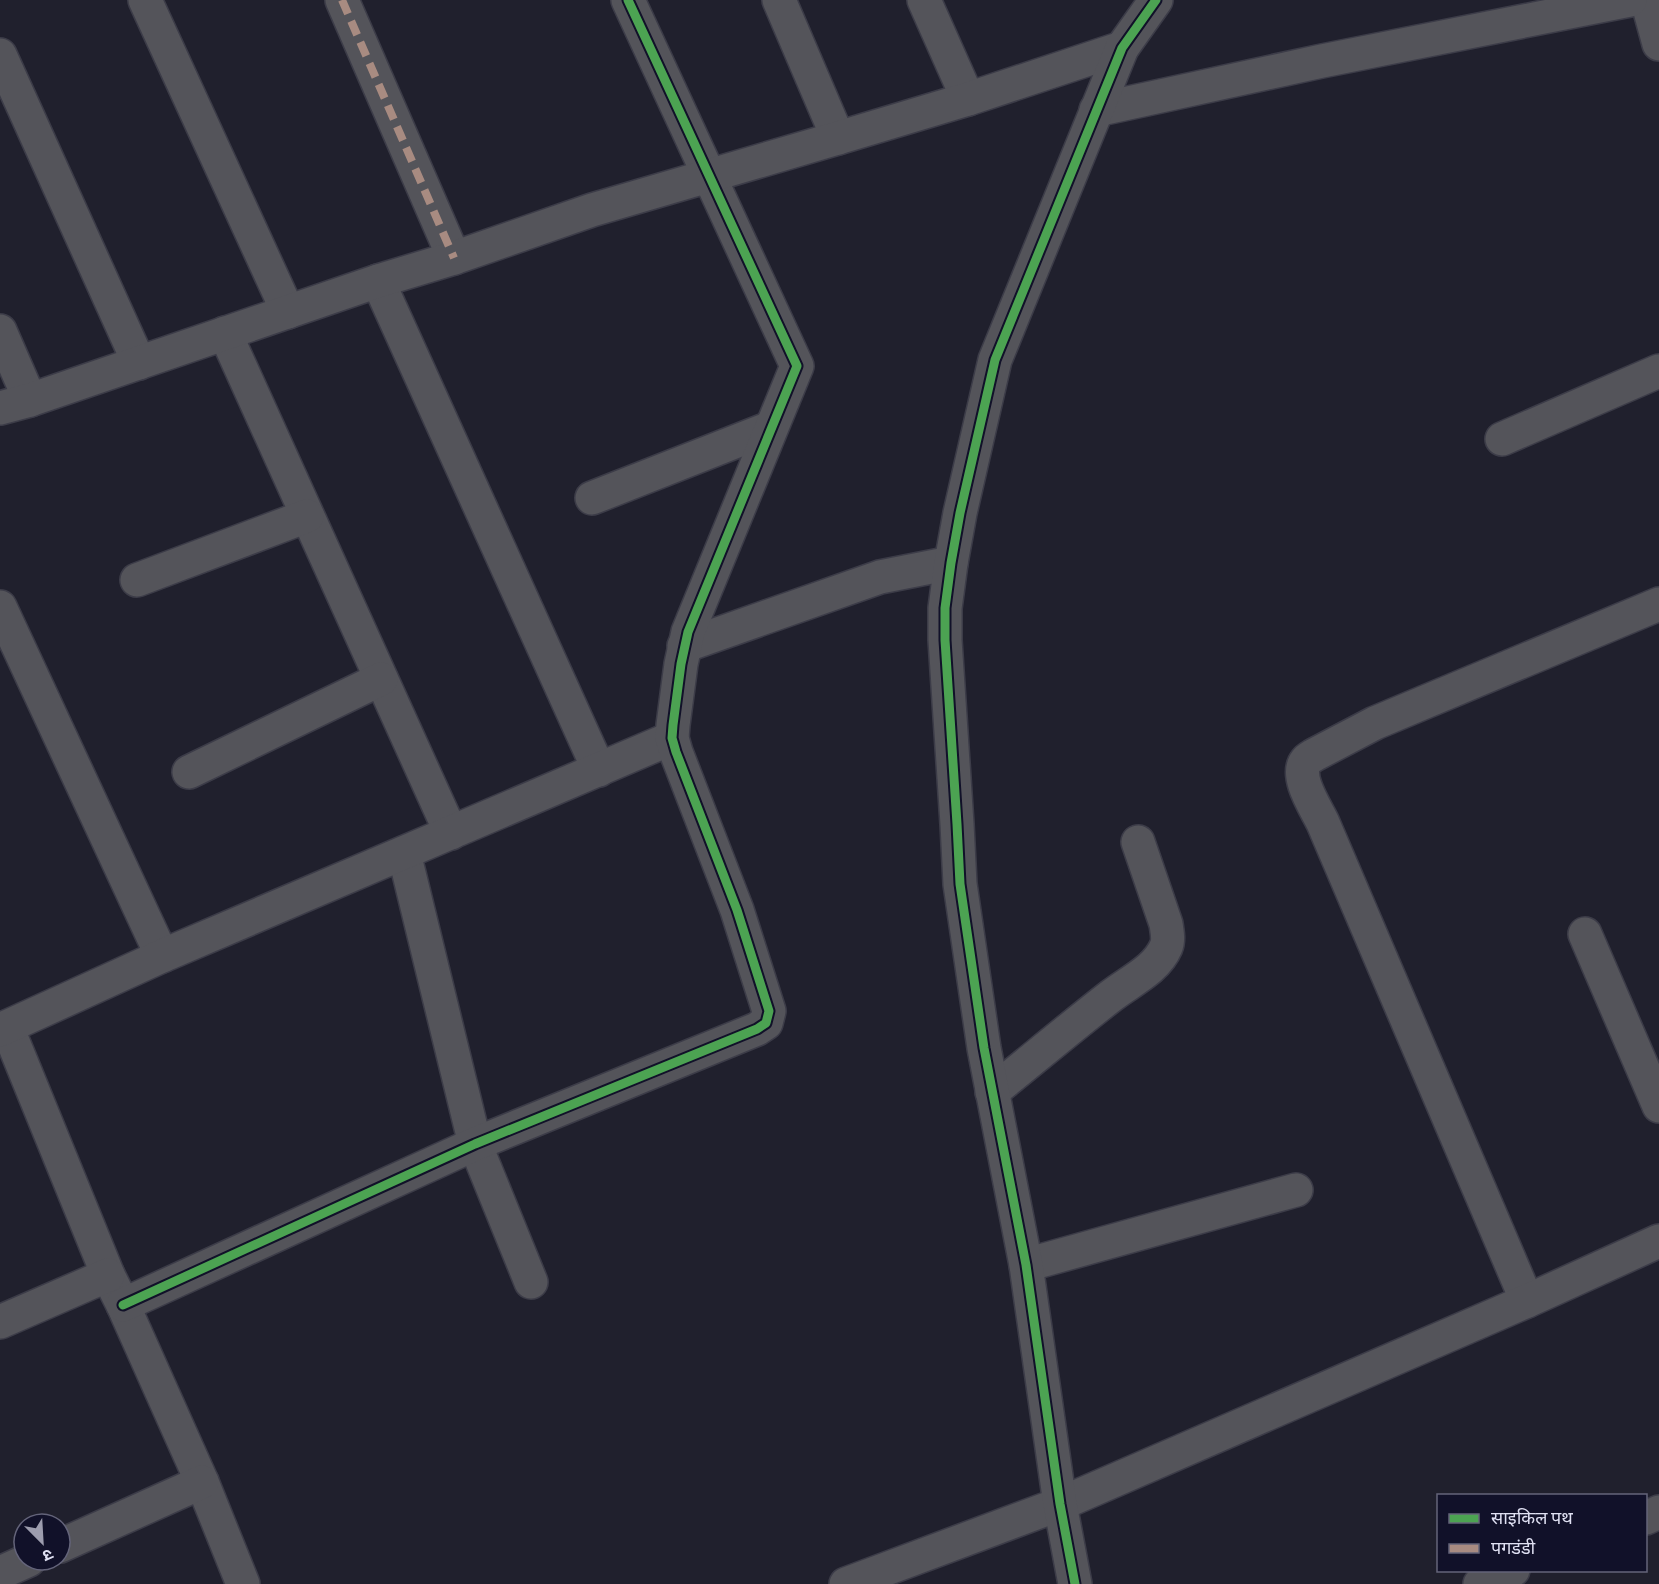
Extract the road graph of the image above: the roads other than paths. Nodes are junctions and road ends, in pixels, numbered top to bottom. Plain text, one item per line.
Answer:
1 (145, 0) edge
2 (342, 0) edge
3 (628, 0) edge
4 (779, 0) edge
5 (924, 0) edge
6 (1156, 0) edge
7 (1630, 0) edge
8 (1647, 0) edge
9 (1659, 44) edge
10 (1122, 48) junction
11 (0, 55) edge
12 (968, 99) junction
13 (1096, 110) junction
14 (838, 138) junction
15 (709, 177) junction
16 (454, 258) junction
17 (378, 281) junction
18 (288, 312) junction
19 (0, 331) edge
20 (225, 333) junction
21 (139, 363) junction
22 (1659, 371) edge
23 (15, 404) edge
24 (770, 428) junction
25 (1502, 439) dead end
26 (592, 498) dead end
27 (307, 516) junction
28 (951, 563) junction
29 (137, 580) dead end
30 (1659, 604) edge
31 (0, 607) edge
32 (684, 646) junction
33 (381, 679) junction
34 (672, 738) junction
35 (599, 770) junction
36 (189, 771) dead end
37 (451, 833) junction
38 (1138, 842) dead end
39 (404, 852) junction
40 (1585, 934) dead end
41 (162, 956) junction
42 (3, 1028) edge
43 (992, 1092) junction
44 (1659, 1106) edge
45 (475, 1144) junction
46 (1296, 1190) dead end
47 (1659, 1241) edge
48 (1026, 1265) junction
49 (108, 1275) junction
50 (531, 1282) dead end
51 (1527, 1301) junction
52 (123, 1305) junction
53 (0, 1322) edge
54 (202, 1482) junction
55 (1060, 1504) junction
56 (72, 1541) edge
57 (1509, 1572) edge
58 (243, 1584) edge
59 (846, 1584) edge
60 (1075, 1584) edge
61 (1480, 1584) edge

1 - 18 street
2 - 16 street
3 - 15 street
4 - 14 street
5 - 12 street
6 - 10 street
7 - 13 street
8 - 9 street
10 - 12 street
10 - 13 street
11 - 21 street
12 - 14 street
13 - 28 street
14 - 15 street
15 - 16 street
15 - 24 street
16 - 17 street
17 - 18 street
17 - 35 street
18 - 20 street
19 - 23 street
20 - 21 street
20 - 27 street
21 - 23 street
22 - 25 street
24 - 26 street
24 - 32 street
27 - 29 street
27 - 33 street
28 - 32 street
28 - 43 street
30 - 51 street
31 - 41 street
32 - 34 street
33 - 36 street
33 - 37 street
34 - 35 street
34 - 45 street
35 - 37 street
37 - 39 street
38 - 43 street
39 - 41 street
39 - 45 street
40 - 44 street
41 - 42 street
42 - 49 street
43 - 48 street
45 - 50 street
45 - 52 street
46 - 48 street
47 - 51 street
48 - 55 street
49 - 52 street
49 - 53 street
51 - 55 street
52 - 54 street
54 - 56 street
54 - 58 street
55 - 59 street
55 - 60 street
57 - 61 street

